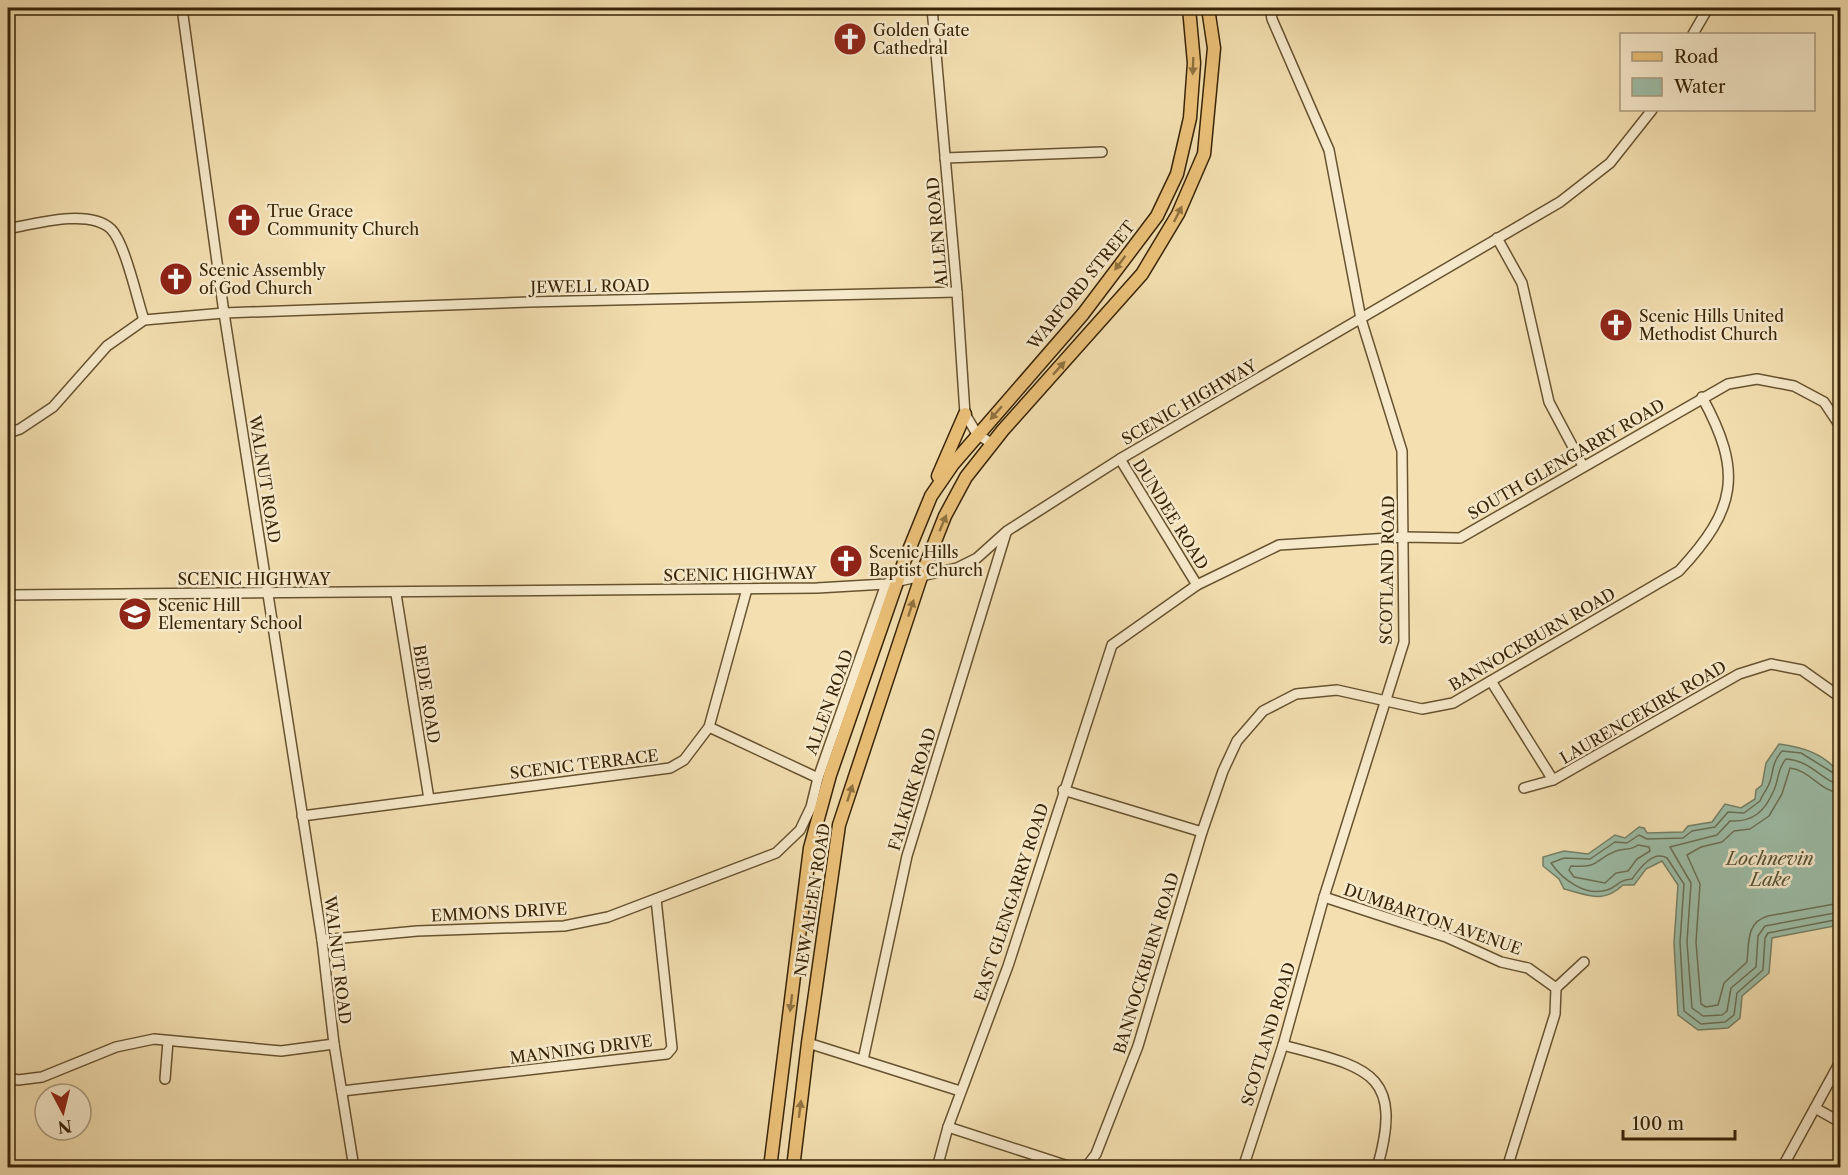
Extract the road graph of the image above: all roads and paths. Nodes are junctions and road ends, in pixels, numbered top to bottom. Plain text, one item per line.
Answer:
1 (182, 8) edge
2 (932, 8) edge
3 (1189, 8) edge
4 (1208, 8) edge
5 (1270, 8) edge
6 (1708, 8) edge
7 (1694, 33) edge
8 (1651, 111) edge
9 (1102, 152) dead end
10 (945, 158) junction
11 (8, 229) edge
12 (1497, 238) junction
13 (957, 292) junction
14 (224, 314) junction
15 (144, 320) junction
16 (1361, 320) junction
17 (1702, 397) junction
18 (965, 414) junction
19 (1840, 426) edge
20 (8, 433) edge
21 (977, 435) junction
22 (991, 443) junction
23 (1120, 459) junction
24 (1583, 466) junction
25 (931, 496) junction
26 (1007, 531) junction
27 (1405, 537) junction
28 (921, 577) junction
29 (892, 583) junction
30 (1197, 585) junction
31 (747, 589) junction
32 (396, 594) junction
33 (8, 595) edge
34 (268, 595) junction
35 (1112, 645) joint
36 (1491, 681) junction
37 (1840, 697) edge
38 (1385, 699) junction
39 (709, 727) junction
40 (818, 778) junction
41 (1553, 780) junction
42 (1524, 788) dead end
43 (1063, 790) junction
44 (429, 798) junction
45 (302, 816) junction
46 (800, 830) joint
47 (1202, 832) junction
48 (1324, 897) junction
49 (656, 899) junction
50 (322, 940) junction
51 (1584, 962) dead end
52 (1556, 988) junction
53 (168, 1041) junction
54 (808, 1043) junction
55 (334, 1044) junction
56 (1283, 1045) junction
57 (863, 1060) junction
58 (1840, 1062) edge
59 (8, 1077) edge
60 (165, 1078) dead end
61 (960, 1091) junction
62 (342, 1092) junction
63 (1815, 1108) junction
64 (1840, 1122) edge
65 (948, 1127) junction
66 (354, 1167) edge
67 (770, 1167) edge
68 (794, 1167) edge
69 (937, 1167) edge
70 (1087, 1167) edge
71 (1243, 1167) edge
72 (1377, 1167) edge
73 (1507, 1167) edge
74 (1782, 1167) edge

1 - 14 street, WALNUT ROAD
2 - 10 street, ALLEN ROAD
3 -> 21 main road, WARFORD STREET
22 -> 4 main road
5 - 16 street, SCOTLAND ROAD
6 - 7 street
8 - 12 street, SCENIC HIGHWAY
9 - 10 street
10 - 13 street, ALLEN ROAD
11 - 15 street
12 - 16 street, SCENIC HIGHWAY
12 - 24 street
13 - 14 street, JEWELL ROAD
13 - 18 street, ALLEN ROAD
14 - 15 street, JEWELL ROAD
14 - 34 street, WALNUT ROAD
15 - 20 street
16 - 23 street, SCENIC HIGHWAY
16 - 27 street, SCOTLAND ROAD
17 - 19 street, SOUTH GLENGARRY ROAD
17 - 24 street, SOUTH GLENGARRY ROAD
17 - 36 street, BANNOCKBURN ROAD
18 - 21 street, ALLEN ROAD
18 - 25 main road
21 - 22 street
21 - 25 main road, WARFORD STREET
28 -> 22 main road
23 - 26 street, SCENIC HIGHWAY
23 - 30 street, DUNDEE ROAD
24 - 27 street, SOUTH GLENGARRY ROAD
25 - 29 main road, WARFORD STREET
26 - 28 street, SCENIC HIGHWAY
26 - 57 street, FALKIRK ROAD
27 - 30 street, SOUTH GLENGARRY ROAD
27 - 38 street, SCOTLAND ROAD
28 - 29 street, SCENIC HIGHWAY
54 -> 28 main road, NEW ALLEN ROAD
29 - 31 street, SCENIC HIGHWAY
29 - 40 street, ALLEN ROAD
29 -> 67 main road, NEW ALLEN ROAD
30 - 35 street, SOUTH GLENGARRY ROAD
31 - 32 street, SCENIC HIGHWAY
31 - 39 street, SCENIC TERRACE
32 - 34 street, SCENIC HIGHWAY
32 - 44 street, BEDE ROAD
33 - 34 street, SCENIC HIGHWAY
34 - 45 street, WALNUT ROAD
35 - 43 street, EAST GLENGARRY ROAD
36 - 38 street, BANNOCKBURN ROAD
36 - 41 street
37 - 41 street, LAURENCEKIRK ROAD
38 - 47 street, BANNOCKBURN ROAD
38 - 48 street, SCOTLAND ROAD
39 - 40 street
39 - 44 street, SCENIC TERRACE
40 - 46 street, ALLEN ROAD
41 - 42 street, LAURENCEKIRK ROAD
43 - 47 street
43 - 61 street, EAST GLENGARRY ROAD
44 - 45 street, SCENIC TERRACE
45 - 50 street, WALNUT ROAD
46 - 49 street, EMMONS DRIVE
47 - 70 street, BANNOCKBURN ROAD
48 - 52 street, DUMBARTON AVENUE
48 - 56 street, SCOTLAND ROAD
49 - 50 street, EMMONS DRIVE
49 - 62 street, MANNING DRIVE
50 - 55 street, WALNUT ROAD
51 - 52 street
52 - 73 street
53 - 55 street
53 - 59 street
53 - 60 street
54 - 57 street
68 -> 54 main road, NEW ALLEN ROAD
55 - 62 street, WALNUT ROAD
56 - 71 street, SCOTLAND ROAD
56 - 72 street
57 - 61 street
58 - 63 street
61 - 65 street, EAST GLENGARRY ROAD
62 - 66 street, WALNUT ROAD
63 - 64 street
63 - 74 street
65 - 69 street, EAST GLENGARRY ROAD
65 - 70 street, BANNOCKBURN ROAD

